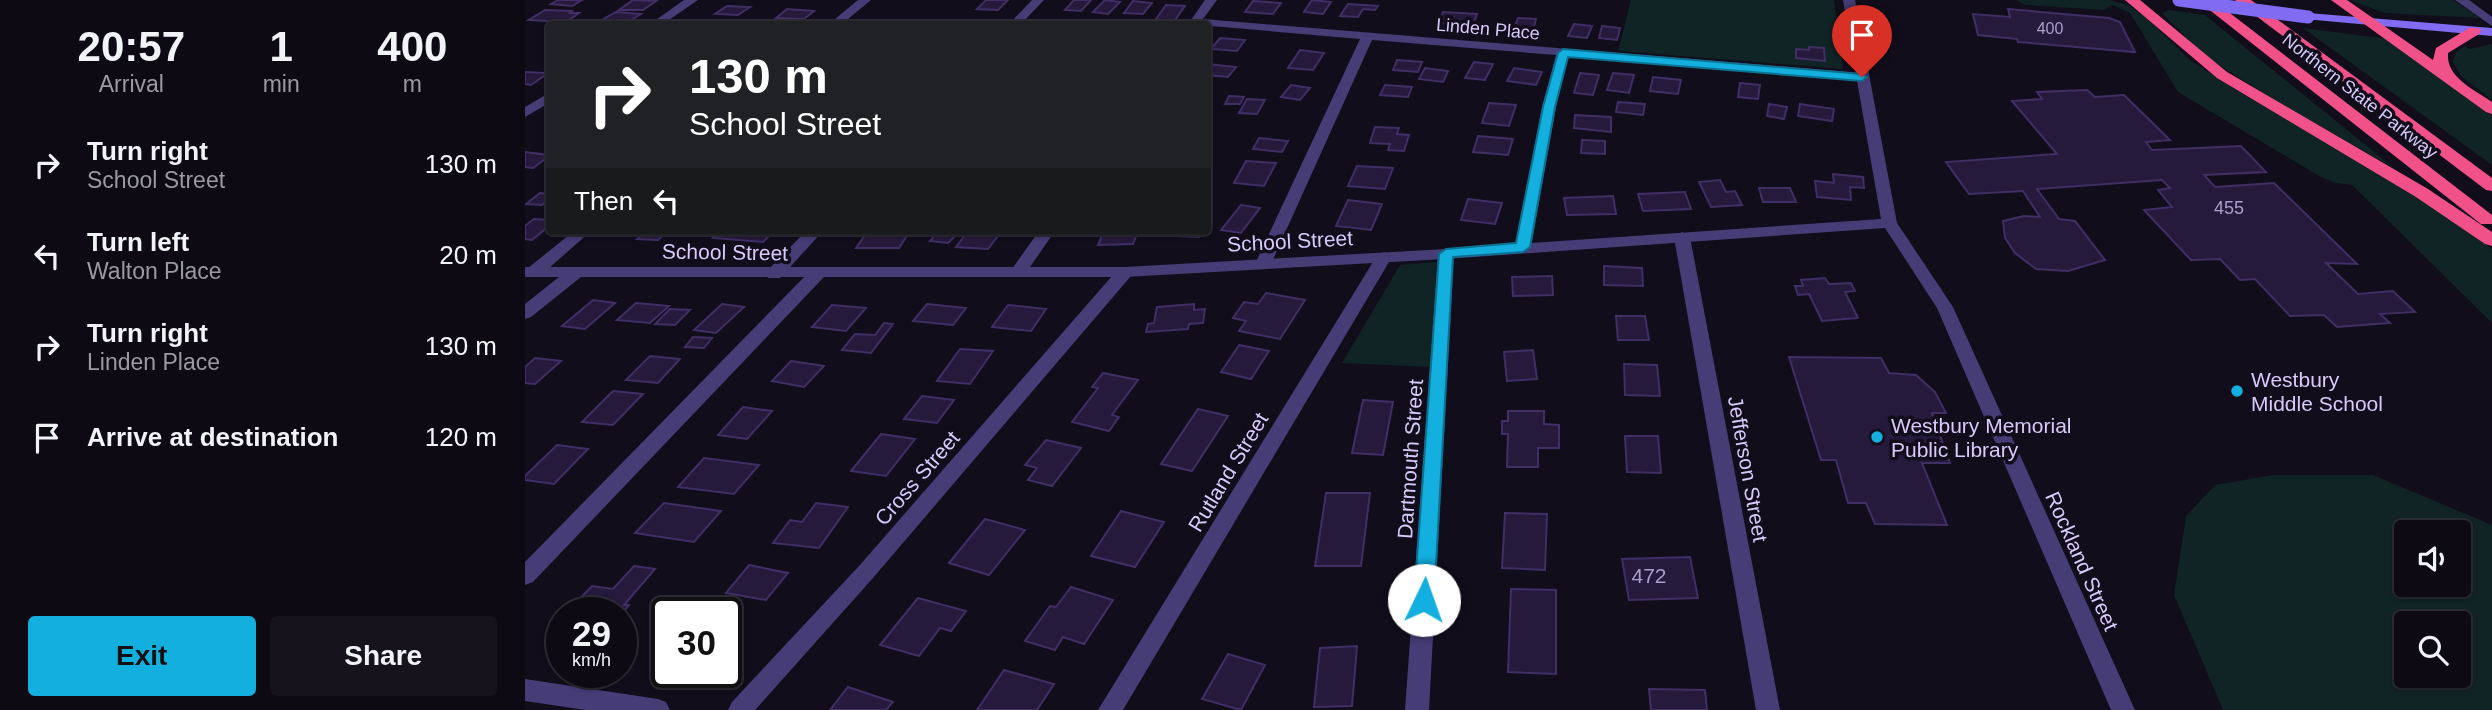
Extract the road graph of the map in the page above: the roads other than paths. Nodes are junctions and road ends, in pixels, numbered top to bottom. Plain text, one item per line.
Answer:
1 (692, 0) edge
2 (865, 0) edge
3 (1038, 0) edge
4 (1211, 0) edge
5 (1849, 0) edge
6 (2132, 0) edge
7 (2179, 0) edge
8 (2204, 0) edge
9 (2242, 0) edge
10 (2338, 0) edge
11 (2461, 0) edge
12 (660, 21) edge
13 (839, 21) edge
14 (1017, 21) edge
15 (1196, 21) edge
16 (2492, 22) edge
17 (2370, 23) junction
18 (1211, 24) edge
19 (2474, 31) junction
20 (2492, 32) edge
21 (1367, 37) junction
22 (1563, 53) junction
23 (1862, 77) junction
24 (2448, 78) junction
25 (546, 99) edge
26 (2492, 109) edge
27 (525, 113) edge
28 (2492, 186) edge
29 (1889, 223) junction
30 (2492, 223) edge
31 (578, 235) edge
32 (811, 235) edge
33 (1044, 235) edge
34 (1682, 237) junction
35 (2492, 240) edge
36 (1523, 247) junction
37 (1446, 254) junction
38 (1384, 257) junction
39 (1263, 264) junction
40 (529, 272) edge
41 (1017, 272) junction
42 (1125, 272) junction
43 (575, 273) junction
44 (774, 274) junction
45 (818, 274) junction
46 (525, 313) edge
47 (525, 576) edge
48 (525, 690) edge
49 (659, 710) edge
50 (740, 710) edge
51 (1110, 710) edge
52 (1417, 710) edge
53 (1768, 710) edge
54 (2123, 710) edge

1 - 12 street
2 - 13 street
3 - 14 street
4 - 15 street
5 - 23 street, Rockland Street
6 - 35 highway
7 - 17 main road, bridge
8 - 30 highway, Northern State Parkway
9 - 28 highway, Northern State Parkway
10 - 17 highway
11 - 16 street
17 - 19 main road
17 - 24 highway
18 - 21 street, Linden Place
19 - 20 main road
19 - 24 highway
21 - 22 street, Linden Place
21 - 39 street
22 - 23 street, Linden Place
22 - 36 street
23 - 29 street, Rockland Street
24 - 26 highway
25 - 27 street
29 - 34 street, School Street
29 - 54 street, Rockland Street
31 - 40 street
32 - 44 street
33 - 41 street
34 - 36 street, School Street
34 - 53 street, Jefferson Street
36 - 37 street, School Street
37 - 38 street, School Street
37 - 52 street, Dartmouth Street
38 - 39 street, School Street
38 - 51 street, Rutland Street
39 - 42 street, School Street
40 - 43 street, School Street
41 - 42 street, School Street
41 - 45 street, School Street
42 - 50 street, Cross Street
43 - 44 street, School Street
43 - 46 street
44 - 45 street, School Street
45 - 47 street
48 - 49 street

